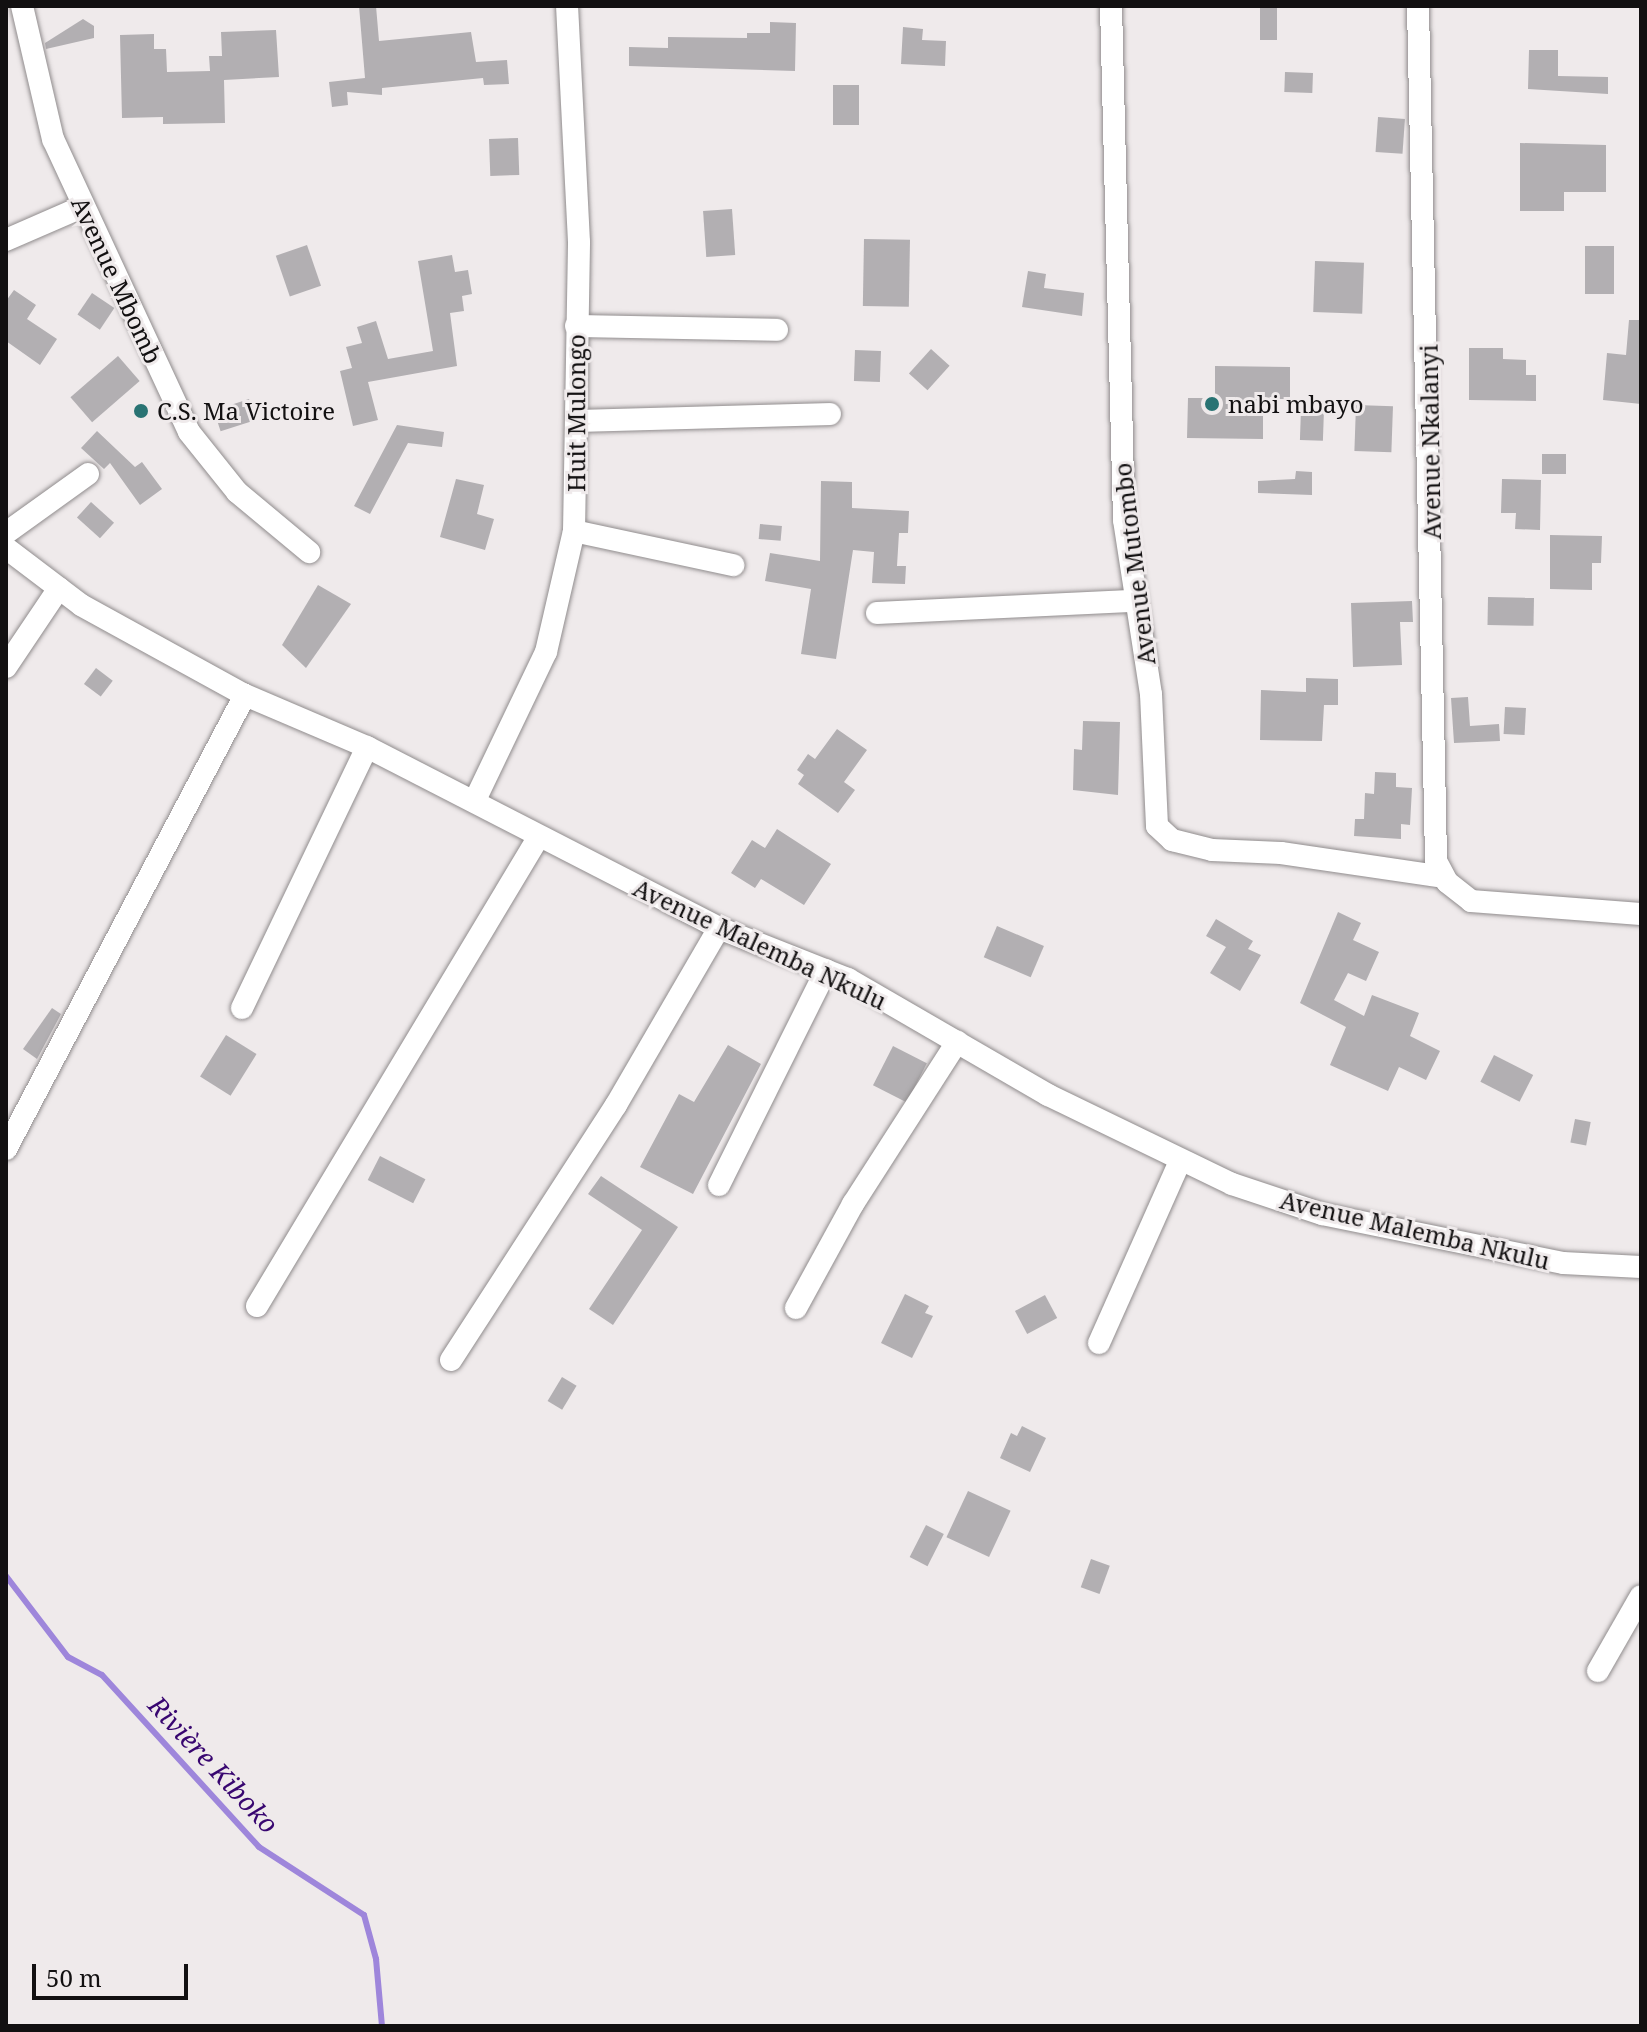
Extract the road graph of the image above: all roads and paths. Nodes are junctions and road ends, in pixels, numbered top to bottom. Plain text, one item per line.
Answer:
1 (22, 6) edge
2 (567, 6) edge
3 (1111, 6) edge
4 (1418, 6) edge
5 (6, 13) edge
6 (82, 207) junction
7 (6, 240) edge
8 (576, 326) junction
9 (777, 330) dead end
10 (830, 414) dead end
11 (579, 421) junction
12 (88, 474) dead end
13 (574, 531) junction
14 (6, 533) edge
15 (6, 548) edge
16 (309, 552) dead end
17 (733, 565) dead end
18 (59, 588) junction
19 (1135, 601) junction
20 (877, 613) dead end
21 (6, 667) edge
22 (245, 695) junction
23 (367, 747) junction
24 (475, 800) junction
25 (538, 838) junction
26 (1443, 877) junction
27 (1641, 914) edge
28 (719, 928) junction
29 (826, 970) junction
30 (242, 1008) dead end
31 (957, 1042) junction
32 (6, 1149) edge
33 (1180, 1161) junction
34 (719, 1185) dead end
35 (1641, 1267) edge
36 (257, 1306) dead end
37 (796, 1308) dead end
38 (1099, 1343) dead end
39 (451, 1360) dead end
40 (1641, 1596) edge
41 (1598, 1671) dead end

1 - 5 street
1 - 6 street, Avenue Mbomb
2 - 8 street, Huit Mulongo
3 - 19 street, Avenue Mutombo
4 - 26 street, Avenue Nkalanyi
6 - 7 street
6 - 16 street, Avenue Mbomb
8 - 9 street
8 - 11 street, Huit Mulongo
10 - 11 street
11 - 13 street, Huit Mulongo
12 - 14 street
13 - 17 street
13 - 24 street, Huit Mulongo
15 - 18 street, Avenue Malemba Nkulu
18 - 21 street
18 - 22 street, Avenue Malemba Nkulu
19 - 20 street
19 - 26 street, Avenue Mutombo
22 - 23 street, Avenue Malemba Nkulu
22 - 32 street
23 - 24 street, Avenue Malemba Nkulu
23 - 30 street
24 - 25 street, Avenue Malemba Nkulu
25 - 28 street, Avenue Malemba Nkulu
25 - 36 street
26 - 27 street
28 - 29 street, Avenue Malemba Nkulu
28 - 39 street
29 - 31 street, Avenue Malemba Nkulu
29 - 34 street
31 - 33 street, Avenue Malemba Nkulu
31 - 37 street
33 - 35 street, Avenue Malemba Nkulu
33 - 38 street
40 - 41 street

